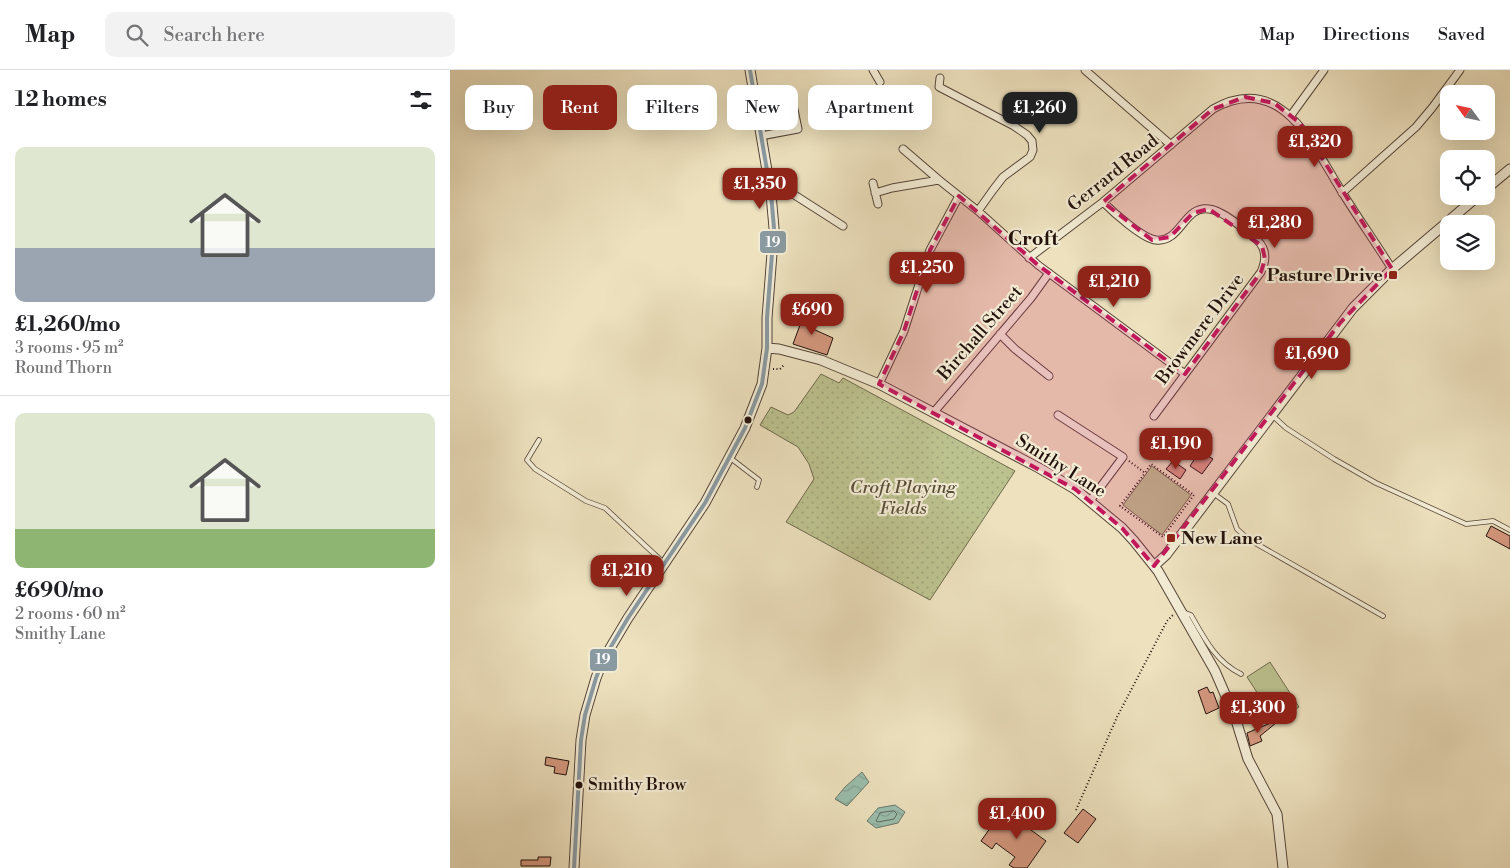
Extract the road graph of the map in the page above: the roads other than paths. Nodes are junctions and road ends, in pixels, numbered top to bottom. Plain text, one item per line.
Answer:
1 (750, 70) edge
2 (873, 70) edge
3 (1085, 70) edge
4 (1324, 70) edge
5 (1460, 70) edge
6 (940, 78) dead end
7 (880, 82) dead end
8 (967, 92) dead end
9 (963, 100) junction
10 (1292, 114) junction
11 (793, 130) edge
12 (761, 136) junction
13 (1171, 145) junction
14 (903, 149) dead end
15 (1510, 169) edge
16 (939, 180) junction
17 (1495, 182) edge
18 (873, 183) dead end
19 (875, 193) junction
20 (1342, 193) junction
21 (771, 194) junction
22 (959, 196) junction
23 (1103, 202) junction
24 (878, 204) dead end
25 (1467, 205) edge
26 (978, 211) junction
27 (843, 226) dead end
28 (1029, 258) junction
29 (1392, 269) junction
30 (1049, 273) junction
31 (1000, 334) junction
32 (767, 348) junction
33 (1185, 374) junction
34 (1049, 376) dead end
35 (879, 384) junction
36 (934, 412) junction
37 (1271, 414) junction
38 (1058, 415) dead end
39 (1154, 416) dead end
40 (539, 440) dead end
41 (729, 458) junction
42 (757, 487) dead end
43 (1213, 493) junction
44 (1090, 501) junction
45 (1510, 530) edge
46 (665, 564) junction
47 (1154, 566) junction
48 (1179, 610) junction
49 (1383, 616) dead end
50 (1241, 674) dead end
51 (574, 868) edge
52 (1283, 868) edge

1 - 12 street
2 - 7 street
3 - 13 street
4 - 10 street
5 - 20 street
6 - 9 street
8 - 9 street
9 - 26 street
10 - 13 street, Gerrard Road
10 - 20 street
11 - 12 street
12 - 21 street
13 - 23 street, Gerrard Road
14 - 16 street
15 - 17 street
16 - 19 street
16 - 22 street
18 - 19 street
19 - 24 street
20 - 29 street
21 - 27 street
21 - 32 street
22 - 26 street
22 - 35 street
23 - 28 street, Gerrard Road
23 - 33 street, Browmere Drive
25 - 29 street
26 - 28 street
28 - 30 street
29 - 37 street
30 - 31 street, Birchall Street
30 - 33 street
31 - 34 street
31 - 36 street, Birchall Street
32 - 35 street, Smithy Lane
32 - 41 street
33 - 39 street, Browmere Drive
35 - 36 street, Smithy Lane
36 - 44 street, Smithy Lane
37 - 43 street
37 - 45 lane
38 - 44 street
40 - 46 lane
41 - 42 lane
41 - 46 street
43 - 47 street
43 - 49 lane
44 - 47 street, Smithy Lane
46 - 51 street
47 - 48 street, Smithy Lane
48 - 50 lane
48 - 52 street, Smithy Lane

